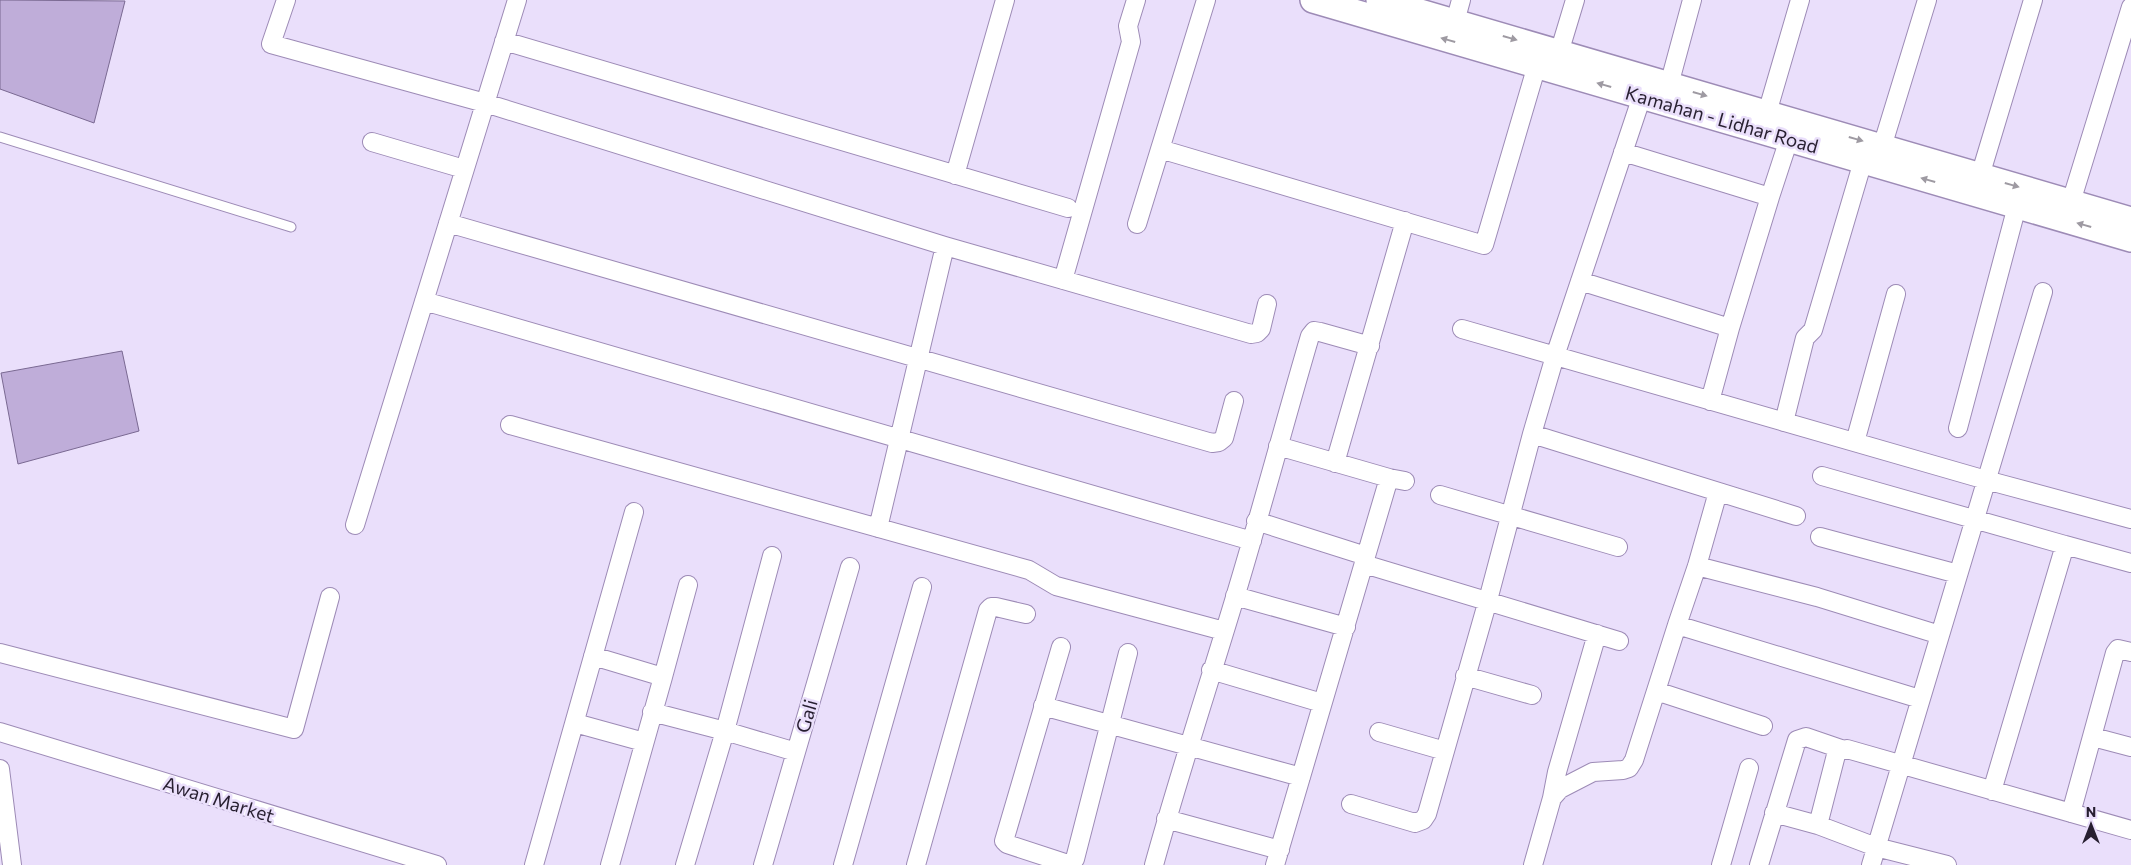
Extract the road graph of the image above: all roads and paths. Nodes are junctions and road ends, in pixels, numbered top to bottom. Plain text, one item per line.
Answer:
1 (286, 0) edge
2 (517, 0) edge
3 (1005, 0) edge
4 (1136, 0) edge
5 (1206, 0) edge
6 (1313, 0) edge
7 (1379, 0) edge
8 (1575, 0) edge
9 (1692, 0) edge
10 (1800, 0) edge
11 (1927, 0) edge
12 (2033, 0) edge
13 (2131, 8) edge
14 (1458, 11) edge
15 (504, 41) junction
16 (1560, 53) junction
17 (1537, 65) junction
18 (1669, 85) junction
19 (1642, 96) junction
20 (485, 103) junction
21 (1767, 113) junction
22 (0, 137) edge
23 (1789, 139) junction
24 (372, 142) dead end
25 (1160, 149) junction
26 (1623, 152) junction
27 (1873, 154) junction
28 (464, 169) junction
29 (955, 175) junction
30 (1980, 176) junction
31 (1770, 197) junction
32 (2072, 202) junction
33 (2017, 206) junction
34 (1068, 208) dead end
35 (2131, 220) edge
36 (1405, 221) junction
37 (448, 223) junction
38 (1137, 224) dead end
39 (292, 227) dead end
40 (2131, 239) edge
41 (945, 246) junction
42 (1063, 280) junction
43 (1580, 281) junction
44 (2043, 292) dead end
45 (1896, 294) dead end
46 (424, 301) junction
47 (1267, 304) dead end
48 (1730, 328) junction
49 (1462, 329) dead end
50 (1370, 346) junction
51 (1555, 356) junction
52 (917, 360) junction
53 (1234, 401) dead end
54 (1710, 401) junction
55 (1784, 422) junction
56 (510, 425) dead end
57 (1958, 428) dead end
58 (1532, 434) junction
59 (900, 439) junction
60 (1855, 442) junction
61 (1278, 446) junction
62 (1335, 463) junction
63 (1822, 476) dead end
64 (1986, 480) junction
65 (1718, 492) junction
66 (1440, 495) dead end
67 (634, 512) dead end
68 (1509, 515) junction
69 (1796, 516) dead end
70 (2131, 519) edge
71 (1974, 520) junction
72 (1256, 521) junction
73 (355, 525) dead end
74 (878, 528) junction
75 (1820, 537) dead end
76 (1252, 540) junction
77 (2065, 545) junction
78 (1618, 547) dead end
79 (772, 556) dead end
80 (1365, 560) junction
81 (2131, 564) edge
82 (1697, 566) junction
83 (850, 567) dead end
84 (1958, 574) junction
85 (688, 585) dead end
86 (922, 587) dead end
87 (1235, 596) junction
88 (330, 597) dead end
89 (1488, 600) junction
90 (1026, 614) dead end
91 (1677, 625) junction
92 (1346, 627) junction
93 (1224, 630) junction
94 (1597, 634) junction
95 (1940, 634) junction
96 (1619, 641) dead end
97 (1062, 647) dead end
98 (1128, 652) dead end
99 (2131, 652) edge
100 (0, 653) edge
101 (593, 656) junction
102 (1211, 670) junction
103 (1465, 676) junction
104 (663, 677) junction
105 (1656, 691) junction
106 (1532, 695) dead end
107 (1920, 699) junction
108 (1322, 703) junction
109 (1043, 706) junction
110 (652, 712) junction
111 (575, 723) junction
112 (1110, 724) junction
113 (1763, 726) dead end
114 (725, 731) junction
115 (0, 732) edge
116 (1379, 732) dead end
117 (2093, 737) junction
118 (644, 742) junction
119 (2131, 747) edge
120 (1190, 748) junction
121 (1841, 749) junction
122 (1444, 751) junction
123 (796, 752) junction
124 (1901, 765) junction
125 (1749, 768) dead end
126 (0, 769) edge
127 (1301, 778) junction
128 (1992, 791) junction
129 (1552, 798) junction
130 (1352, 804) dead end
131 (1774, 813) junction
132 (2072, 813) junction
133 (1166, 819) junction
134 (1818, 825) junction
135 (2131, 830) edge
136 (1876, 847) junction
137 (1279, 860) edge
138 (12, 865) edge
139 (437, 865) edge
140 (534, 865) edge
141 (610, 865) edge
142 (685, 865) edge
143 (763, 865) edge
144 (843, 865) edge
145 (916, 865) edge
146 (1154, 865) edge
147 (1533, 865) edge
148 (1721, 865) edge
149 (1759, 865) edge
150 (1871, 865) edge
151 (1947, 865) edge

1 - 20 street
2 - 15 street
3 - 29 street
4 - 42 street
5 - 25 street
17 -> 6 main road, Kamahan - Lidhar Road
7 - 14 main road, Kamahan - Lidhar Road
8 - 16 street
9 - 18 street
10 - 21 street
11 - 27 street
12 - 30 street
13 - 32 street
14 -> 16 main road, Kamahan - Lidhar Road
15 - 20 street
15 - 29 street
16 - 18 main road, Kamahan - Lidhar Road
19 -> 17 main road, Kamahan - Lidhar Road
17 - 36 street
18 -> 21 main road, Kamahan - Lidhar Road
19 - 23 main road, Kamahan - Lidhar Road
19 - 26 street
20 - 28 street
20 - 41 street
21 -> 27 main road, Kamahan - Lidhar Road
22 - 39 lane
23 - 27 main road, Kamahan - Lidhar Road
23 - 31 street
24 - 28 street
25 - 36 street
25 - 38 street
26 - 31 street
26 - 43 street
27 - 30 main road, Kamahan - Lidhar Road
33 -> 27 main road, Kamahan - Lidhar Road
27 - 55 street
28 - 37 street
29 - 34 street
30 -> 32 main road, Kamahan - Lidhar Road
31 - 48 street
32 - 35 main road, Kamahan - Lidhar Road
40 -> 33 main road, Kamahan - Lidhar Road
33 - 57 street
36 - 50 street
37 - 46 street
37 - 52 street
41 - 42 street
41 - 52 street
42 - 47 street
43 - 48 street
43 - 51 street
44 - 64 street
45 - 60 street
46 - 59 street
46 - 73 street
48 - 54 street
49 - 51 street
50 - 61 street
50 - 62 street
51 - 54 street
51 - 58 street
52 - 53 street
52 - 59 street
54 - 55 street
55 - 60 street
56 - 74 street
58 - 65 street
58 - 68 street
59 - 74 street
59 - 76 street
60 - 64 street
61 - 62 street
61 - 72 street
62 - 80 street
63 - 71 street
64 - 70 street
64 - 71 street
65 - 69 street
65 - 82 street
66 - 68 street
67 - 101 street
68 - 78 street
68 - 89 street
71 - 77 street
71 - 84 street
72 - 76 street
72 - 80 street
74 - 93 street
75 - 84 street
76 - 87 street
77 - 81 street
77 - 128 street
79 - 114 street
80 - 89 street
80 - 92 street
82 - 91 street
82 - 95 street
83 - 123 street, Gali
84 - 95 street
85 - 104 street
86 - 144 street
87 - 92 street
87 - 93 street
88 - 100 street
89 - 94 street
89 - 103 street
90 - 145 street
91 - 105 street
91 - 107 street
92 - 108 street
93 - 102 street
94 - 96 street
94 - 129 street
95 - 107 street
97 - 109 street
98 - 112 street
99 - 117 street
101 - 104 street
101 - 111 street
102 - 108 street
102 - 120 street
103 - 106 street
103 - 122 street
104 - 110 street
105 - 113 street
105 - 129 street
107 - 124 street
108 - 127 street
109 - 112 street
109 - 112 street
110 - 114 street
110 - 118 street
111 - 118 street
111 - 140 street
112 - 120 street
114 - 123 street
114 - 142 street
115 - 139 street, Awan Market
116 - 122 street
117 - 119 street
117 - 132 street
118 - 141 street
120 - 127 street
120 - 133 street
121 - 124 street
121 - 131 street
121 - 134 street
122 - 130 street
123 - 143 street, Gali
124 - 128 street
124 - 136 street
125 - 148 street
126 - 138 street
127 - 137 street
128 - 132 street
129 - 147 street
131 - 134 street
131 - 149 street
132 - 135 street
133 - 137 street
133 - 146 street
134 - 136 street
136 - 150 street
136 - 151 street

